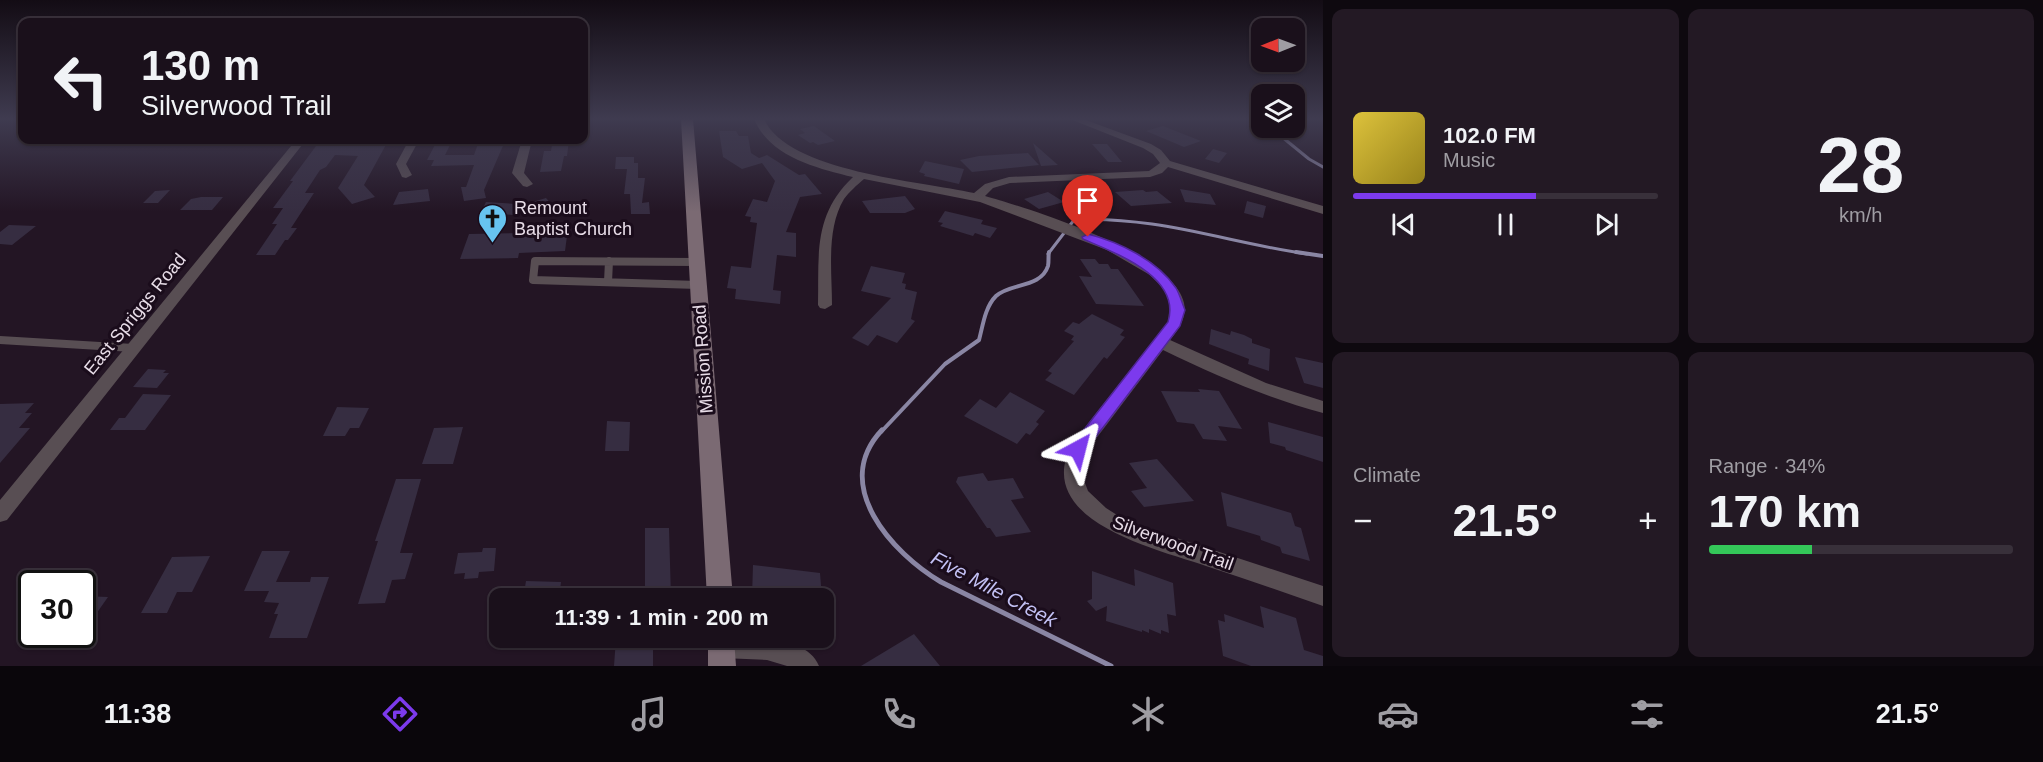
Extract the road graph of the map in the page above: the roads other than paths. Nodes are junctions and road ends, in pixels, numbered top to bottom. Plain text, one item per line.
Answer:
1 (294, 150) edge
2 (409, 150) edge
3 (524, 150) edge
4 (689, 150) edge
5 (787, 150) edge
6 (1154, 150) edge
7 (1166, 163) junction
8 (406, 174) dead end
9 (862, 174) junction
10 (527, 184) dead end
11 (976, 198) junction
12 (1323, 210) edge
13 (609, 261) junction
14 (696, 262) junction
15 (608, 282) junction
16 (698, 285) junction
17 (825, 305) dead end
18 (0, 340) edge
19 (1160, 342) junction
20 (133, 348) junction
21 (1323, 407) edge
22 (2, 510) edge
23 (719, 588) edge
24 (1323, 596) edge
25 (722, 650) edge
26 (808, 666) edge

1 - 20 street, East Spriggs Road
2 - 8 street
3 - 10 street
4 - 14 street, Mission Road
5 - 9 street, Silverwood Trail
6 - 7 street
7 - 11 street
7 - 12 street
9 - 11 street, Silverwood Trail
9 - 17 street
11 - 19 street, Silverwood Trail
13 - 14 lane
13 - 15 lane
13 - 15 lane
14 - 16 street, Mission Road
15 - 16 lane
16 - 23 street, Mission Road
18 - 20 lane
19 - 21 street
19 - 24 street, Silverwood Trail
20 - 22 street, East Spriggs Road
25 - 26 street

